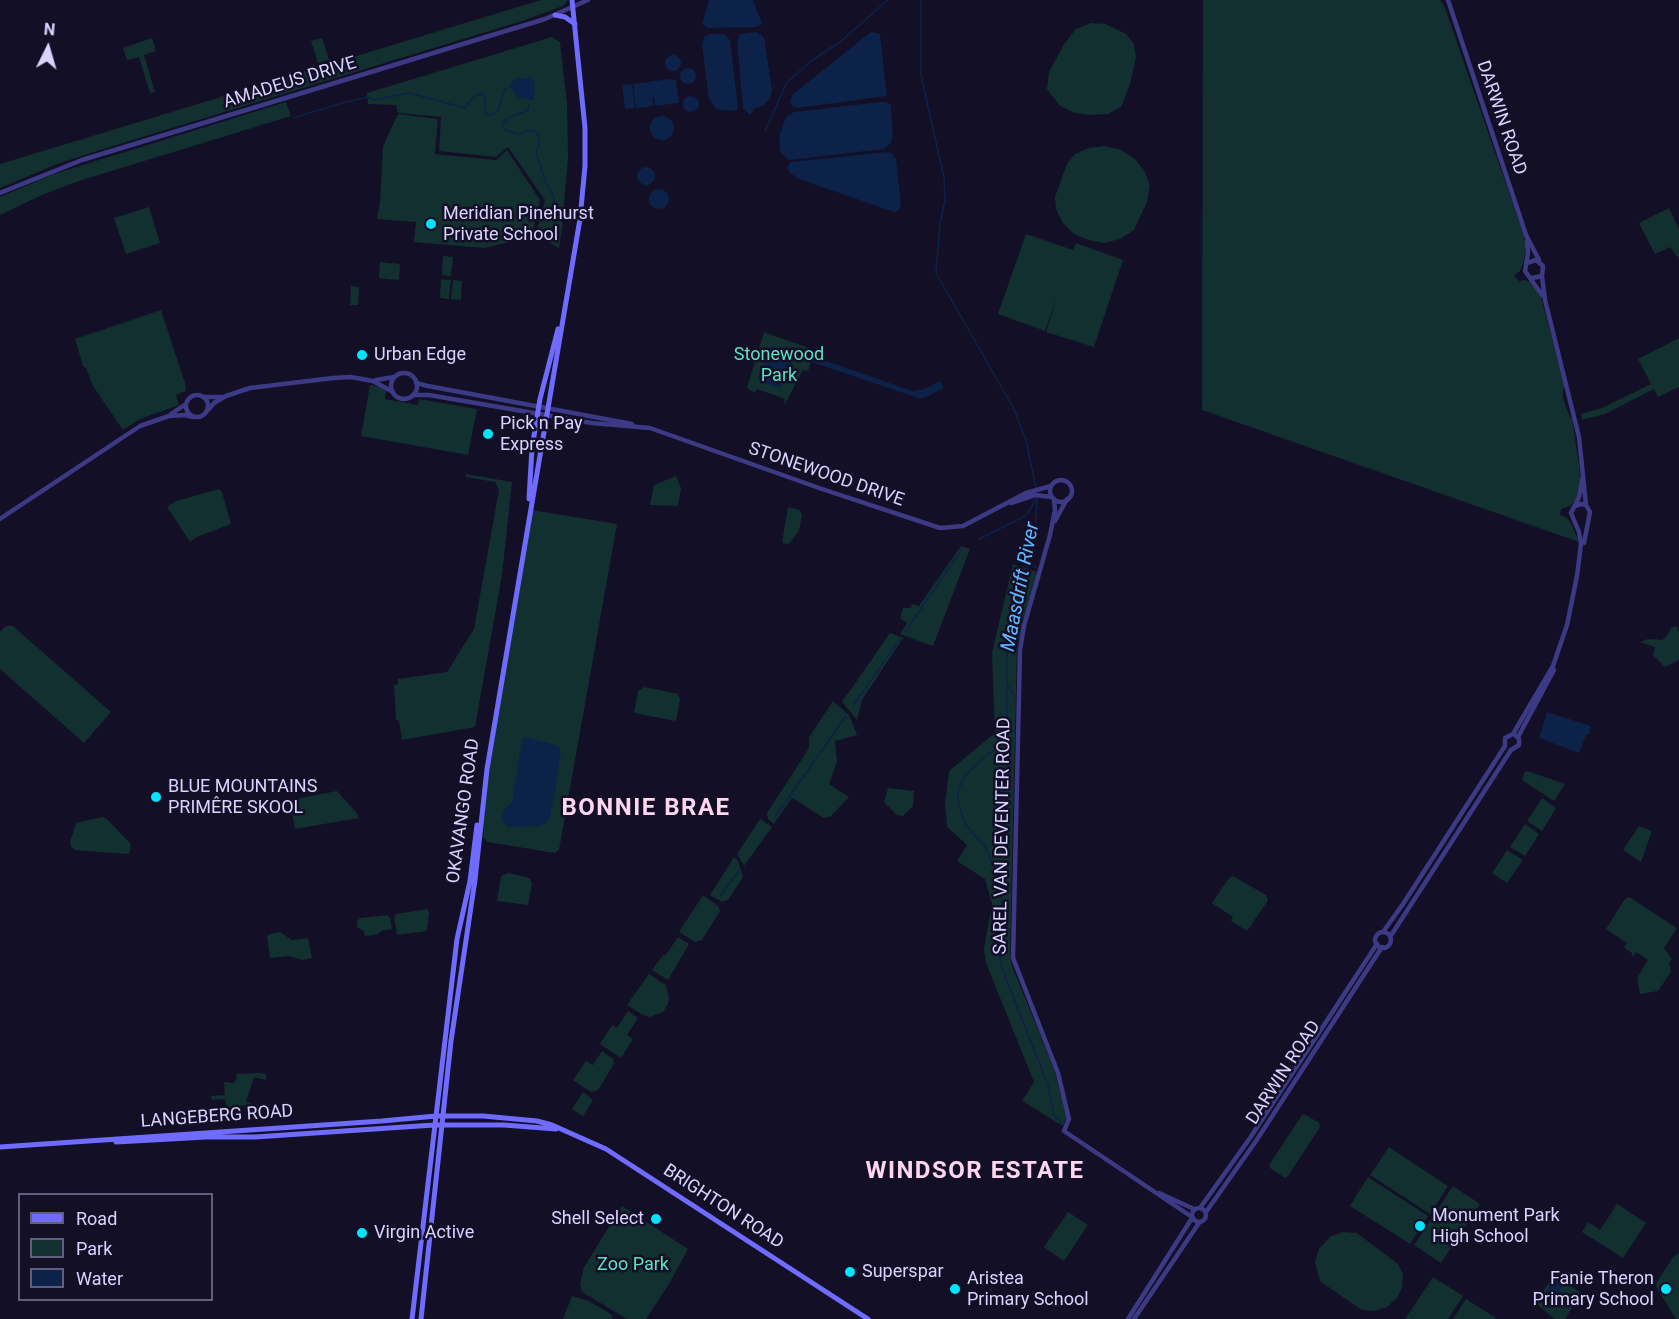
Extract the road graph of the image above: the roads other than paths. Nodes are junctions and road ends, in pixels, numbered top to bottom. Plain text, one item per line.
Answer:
1 (573, 0) edge
2 (588, 0) edge
3 (1443, 0) edge
4 (1448, 0) edge
5 (573, 7) junction
6 (1450, 9) junction
7 (555, 15) junction
8 (575, 24) junction
9 (0, 193) edge
10 (1526, 235) junction
11 (1539, 260) junction
12 (1527, 263) junction
13 (1542, 276) junction
14 (1532, 278) junction
15 (1545, 300) junction
16 (564, 310) junction
17 (396, 376) junction
18 (373, 381) junction
19 (416, 383) junction
20 (393, 392) junction
21 (413, 395) junction
22 (226, 396) junction
23 (204, 397) junction
24 (187, 403) junction
25 (539, 406) junction
26 (547, 408) junction
27 (208, 410) junction
28 (538, 414) junction
29 (546, 415) junction
30 (169, 416) junction
31 (193, 417) junction
32 (636, 425) junction
33 (1583, 477) junction
34 (1051, 486) junction
35 (1041, 492) junction
36 (1053, 498) junction
37 (1067, 499) junction
38 (1586, 505) junction
39 (1575, 506) junction
40 (0, 519) edge
41 (1588, 520) junction
42 (1574, 521) junction
43 (1050, 535) junction
44 (1515, 735) junction
45 (1505, 746) junction
46 (1511, 750) junction
47 (1383, 932) junction
48 (1390, 937) junction
49 (1377, 944) junction
50 (1382, 947) junction
51 (436, 1116) junction
52 (444, 1116) junction
53 (434, 1125) junction
54 (442, 1125) junction
55 (558, 1129) junction
56 (0, 1149) edge
57 (1157, 1192) junction
58 (1197, 1208) junction
59 (1206, 1212) junction
60 (1192, 1218) junction
61 (1199, 1222) junction
62 (412, 1319) edge
63 (420, 1319) edge
64 (868, 1319) edge
65 (1128, 1319) edge
66 (1134, 1319) edge

1 - 5 main road, OKAVANGO ROAD
2 - 5 street, AMADEUS DRIVE
3 - 6 street, DARWIN ROAD
4 - 6 street, DARWIN ROAD
5 - 7 street, AMADEUS DRIVE
5 - 8 main road, OKAVANGO ROAD
6 - 10 street, DARWIN ROAD
7 - 8 main road
7 - 9 street, AMADEUS DRIVE
8 - 16 main road, OKAVANGO ROAD
10 - 11 street, DARWIN ROAD
10 - 12 street, DARWIN ROAD
11 - 12 street
11 - 13 street
12 - 14 street
13 - 14 street
13 - 15 street
14 - 15 street
15 - 33 street
16 - 25 main road, OKAVANGO ROAD
16 - 26 main road, OKAVANGO ROAD
17 - 18 street
17 - 19 street
17 - 20 street
18 - 20 street
18 - 22 street
19 - 21 street
19 - 25 street, STONEWOOD DRIVE
20 - 21 street
21 - 28 street, STONEWOOD DRIVE
22 - 23 street
22 - 27 street
23 - 24 street
23 - 27 street
24 - 30 street
24 - 31 street
25 - 26 street, STONEWOOD DRIVE
25 - 28 main road, OKAVANGO ROAD
26 - 29 main road, OKAVANGO ROAD
26 - 32 street, STONEWOOD DRIVE
27 - 31 street
28 - 29 street, STONEWOOD DRIVE
28 - 51 main road, OKAVANGO ROAD
29 - 32 street, STONEWOOD DRIVE
29 - 52 main road, OKAVANGO ROAD
30 - 31 street
30 - 40 street
32 - 35 street, STONEWOOD DRIVE
33 - 38 street
33 - 39 street
34 - 35 street, STONEWOOD DRIVE
34 - 36 street
34 - 37 street
35 - 36 street, STONEWOOD DRIVE
36 - 37 street
36 - 43 street, SAREL VAN DEVENTER ROAD
37 - 43 street, SAREL VAN DEVENTER ROAD
38 - 39 street
38 - 41 street
39 - 42 street
41 - 42 street
41 - 44 street
42 - 44 street
43 - 57 street, SAREL VAN DEVENTER ROAD
44 - 45 street
44 - 46 street
45 - 46 street
45 - 47 street
46 - 48 street
47 - 48 street
47 - 49 street
48 - 50 street
49 - 50 street
49 - 58 street, DARWIN ROAD
50 - 59 street, DARWIN ROAD
51 - 52 main road, LANGEBERG ROAD
51 - 53 main road, OKAVANGO ROAD
51 - 56 main road, LANGEBERG ROAD
52 - 54 main road, OKAVANGO ROAD
52 - 55 main road, BRIGHTON ROAD
53 - 54 main road, LANGEBERG ROAD
53 - 56 main road, LANGEBERG ROAD
53 - 62 main road, OKAVANGO ROAD
54 - 55 main road, BRIGHTON ROAD
54 - 63 main road, OKAVANGO ROAD
55 - 64 main road, BRIGHTON ROAD
57 - 58 street
57 - 60 street
58 - 59 street
58 - 60 street
59 - 61 street, DARWIN ROAD
60 - 61 street
60 - 65 street
61 - 66 street

